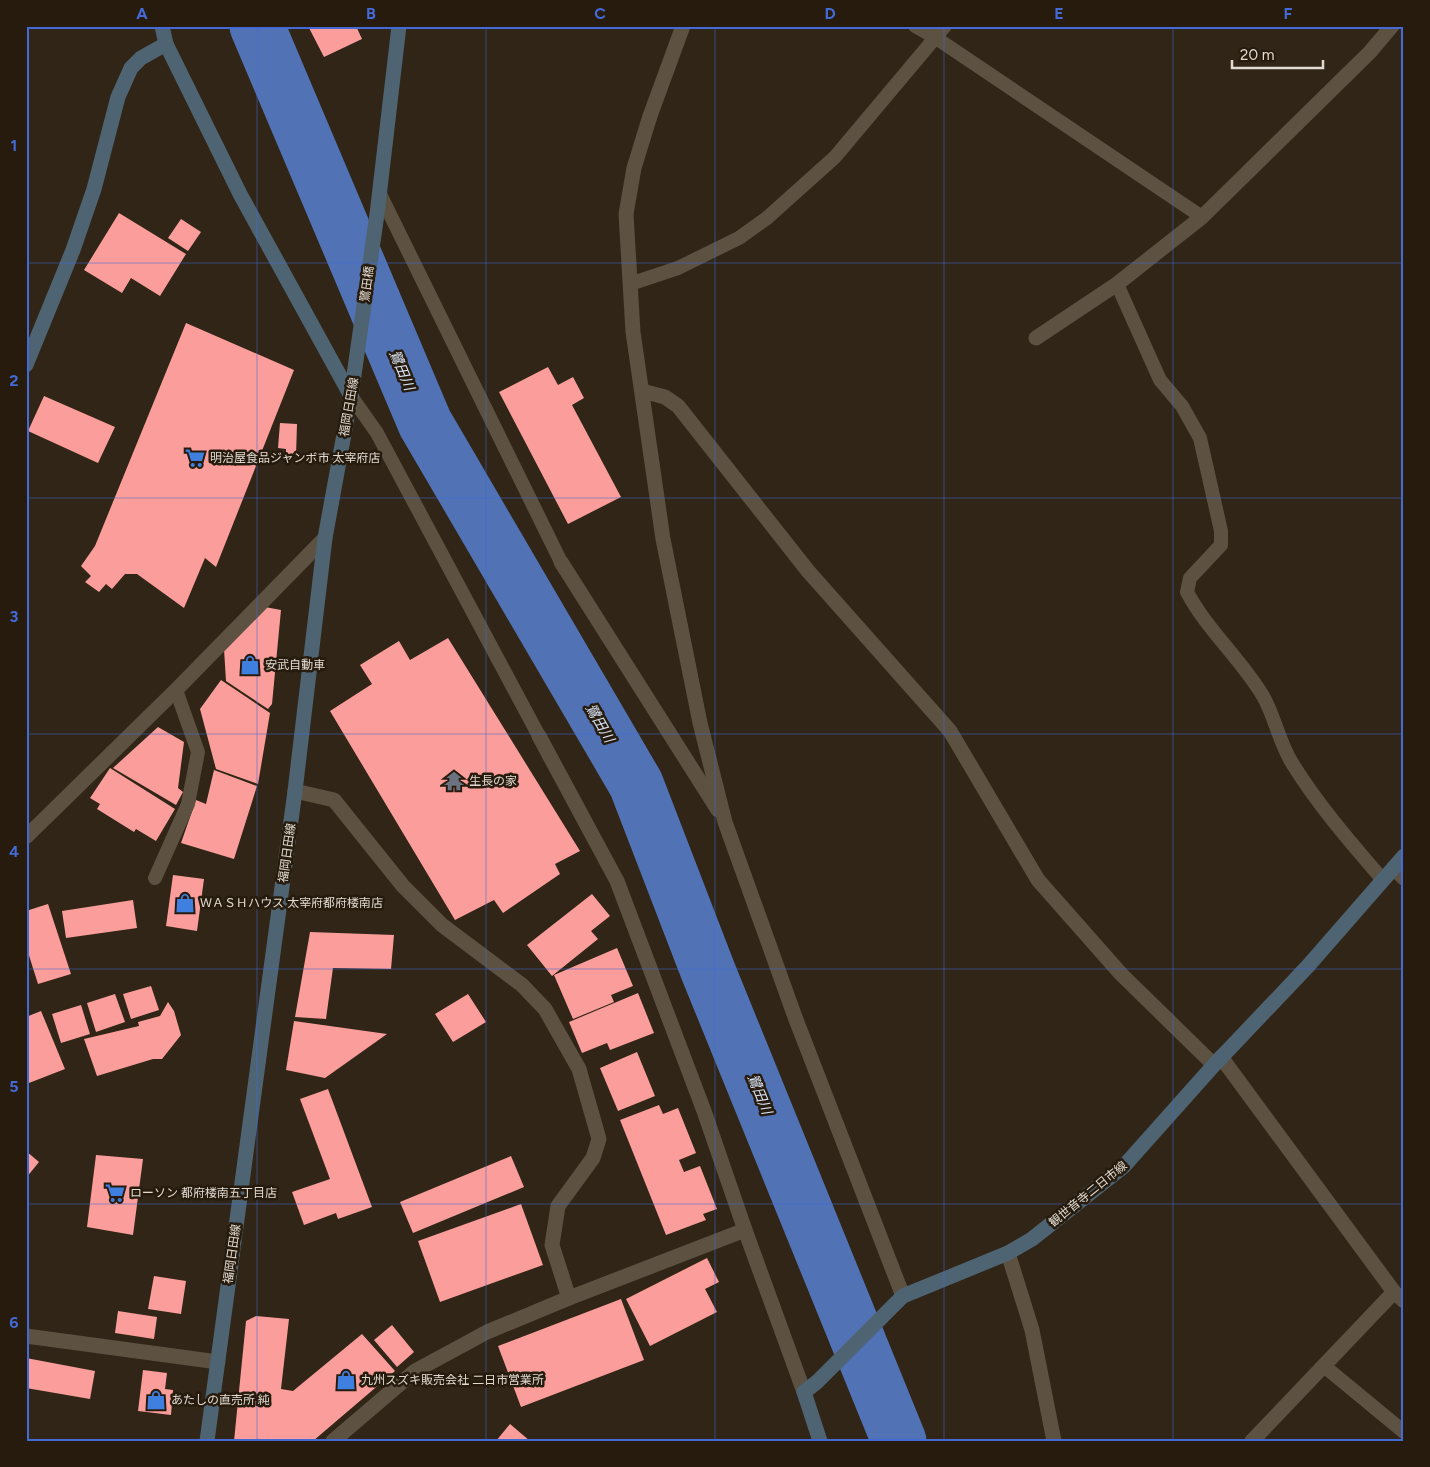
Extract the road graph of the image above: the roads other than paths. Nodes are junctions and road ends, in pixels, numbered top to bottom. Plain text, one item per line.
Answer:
1 (162, 26) edge
2 (399, 26) edge
3 (684, 26) edge
4 (915, 26) edge
5 (945, 26) edge
6 (1392, 26) edge
7 (936, 38) junction
8 (166, 44) junction
9 (380, 194) junction
10 (1202, 217) junction
11 (630, 284) junction
12 (1116, 284) junction
13 (1036, 338) dead end
14 (357, 355) joint
15 (26, 365) edge
16 (642, 390) junction
17 (351, 396) junction
18 (325, 538) junction
19 (561, 562) joint
20 (176, 690) junction
21 (540, 736) joint
22 (295, 791) junction
23 (725, 822) junction
24 (26, 837) edge
25 (1404, 856) edge
26 (1398, 873) edge
27 (155, 878) dead end
28 (1383, 880) junction
29 (1218, 1061) junction
30 (745, 1230) junction
31 (1008, 1253) junction
32 (902, 1296) junction
33 (1399, 1296) edge
34 (569, 1298) junction
35 (26, 1336) edge
36 (218, 1362) junction
37 (1324, 1366) junction
38 (804, 1392) junction
39 (1404, 1432) edge
40 (207, 1441) edge
41 (333, 1441) edge
42 (820, 1441) edge
43 (1054, 1441) edge
44 (1252, 1441) edge

1 - 8 main road
2 - 9 main road
3 - 11 street
4 - 7 lane
5 - 7 lane
6 - 10 street
7 - 10 lane
7 - 11 lane
8 - 15 main road
8 - 17 main road
9 - 14 main road, 鷺田橋
9 - 19 lane
10 - 12 street
11 - 16 street
12 - 13 street
12 - 28 lane
14 - 17 main road, 福岡日田線
16 - 23 street
16 - 29 street
17 - 18 main road, 福岡日田線
17 - 21 lane
18 - 20 street
18 - 22 main road, 福岡日田線
19 - 23 street
20 - 24 street
20 - 27 lane
21 - 30 street
22 - 34 street
22 - 36 main road, 福岡日田線
23 - 32 street
25 - 26 main road, 観世音寺二日市線
26 - 28 main road, 観世音寺二日市線
28 - 29 main road, 観世音寺二日市線
29 - 31 main road, 観世音寺二日市線
29 - 33 street
30 - 34 street
30 - 38 street
31 - 32 main road, 観世音寺二日市線
31 - 43 street
32 - 38 main road, 観世音寺二日市線
33 - 37 street
34 - 41 street
35 - 36 street
36 - 40 main road, 福岡日田線
37 - 39 lane
37 - 44 street
38 - 42 main road

